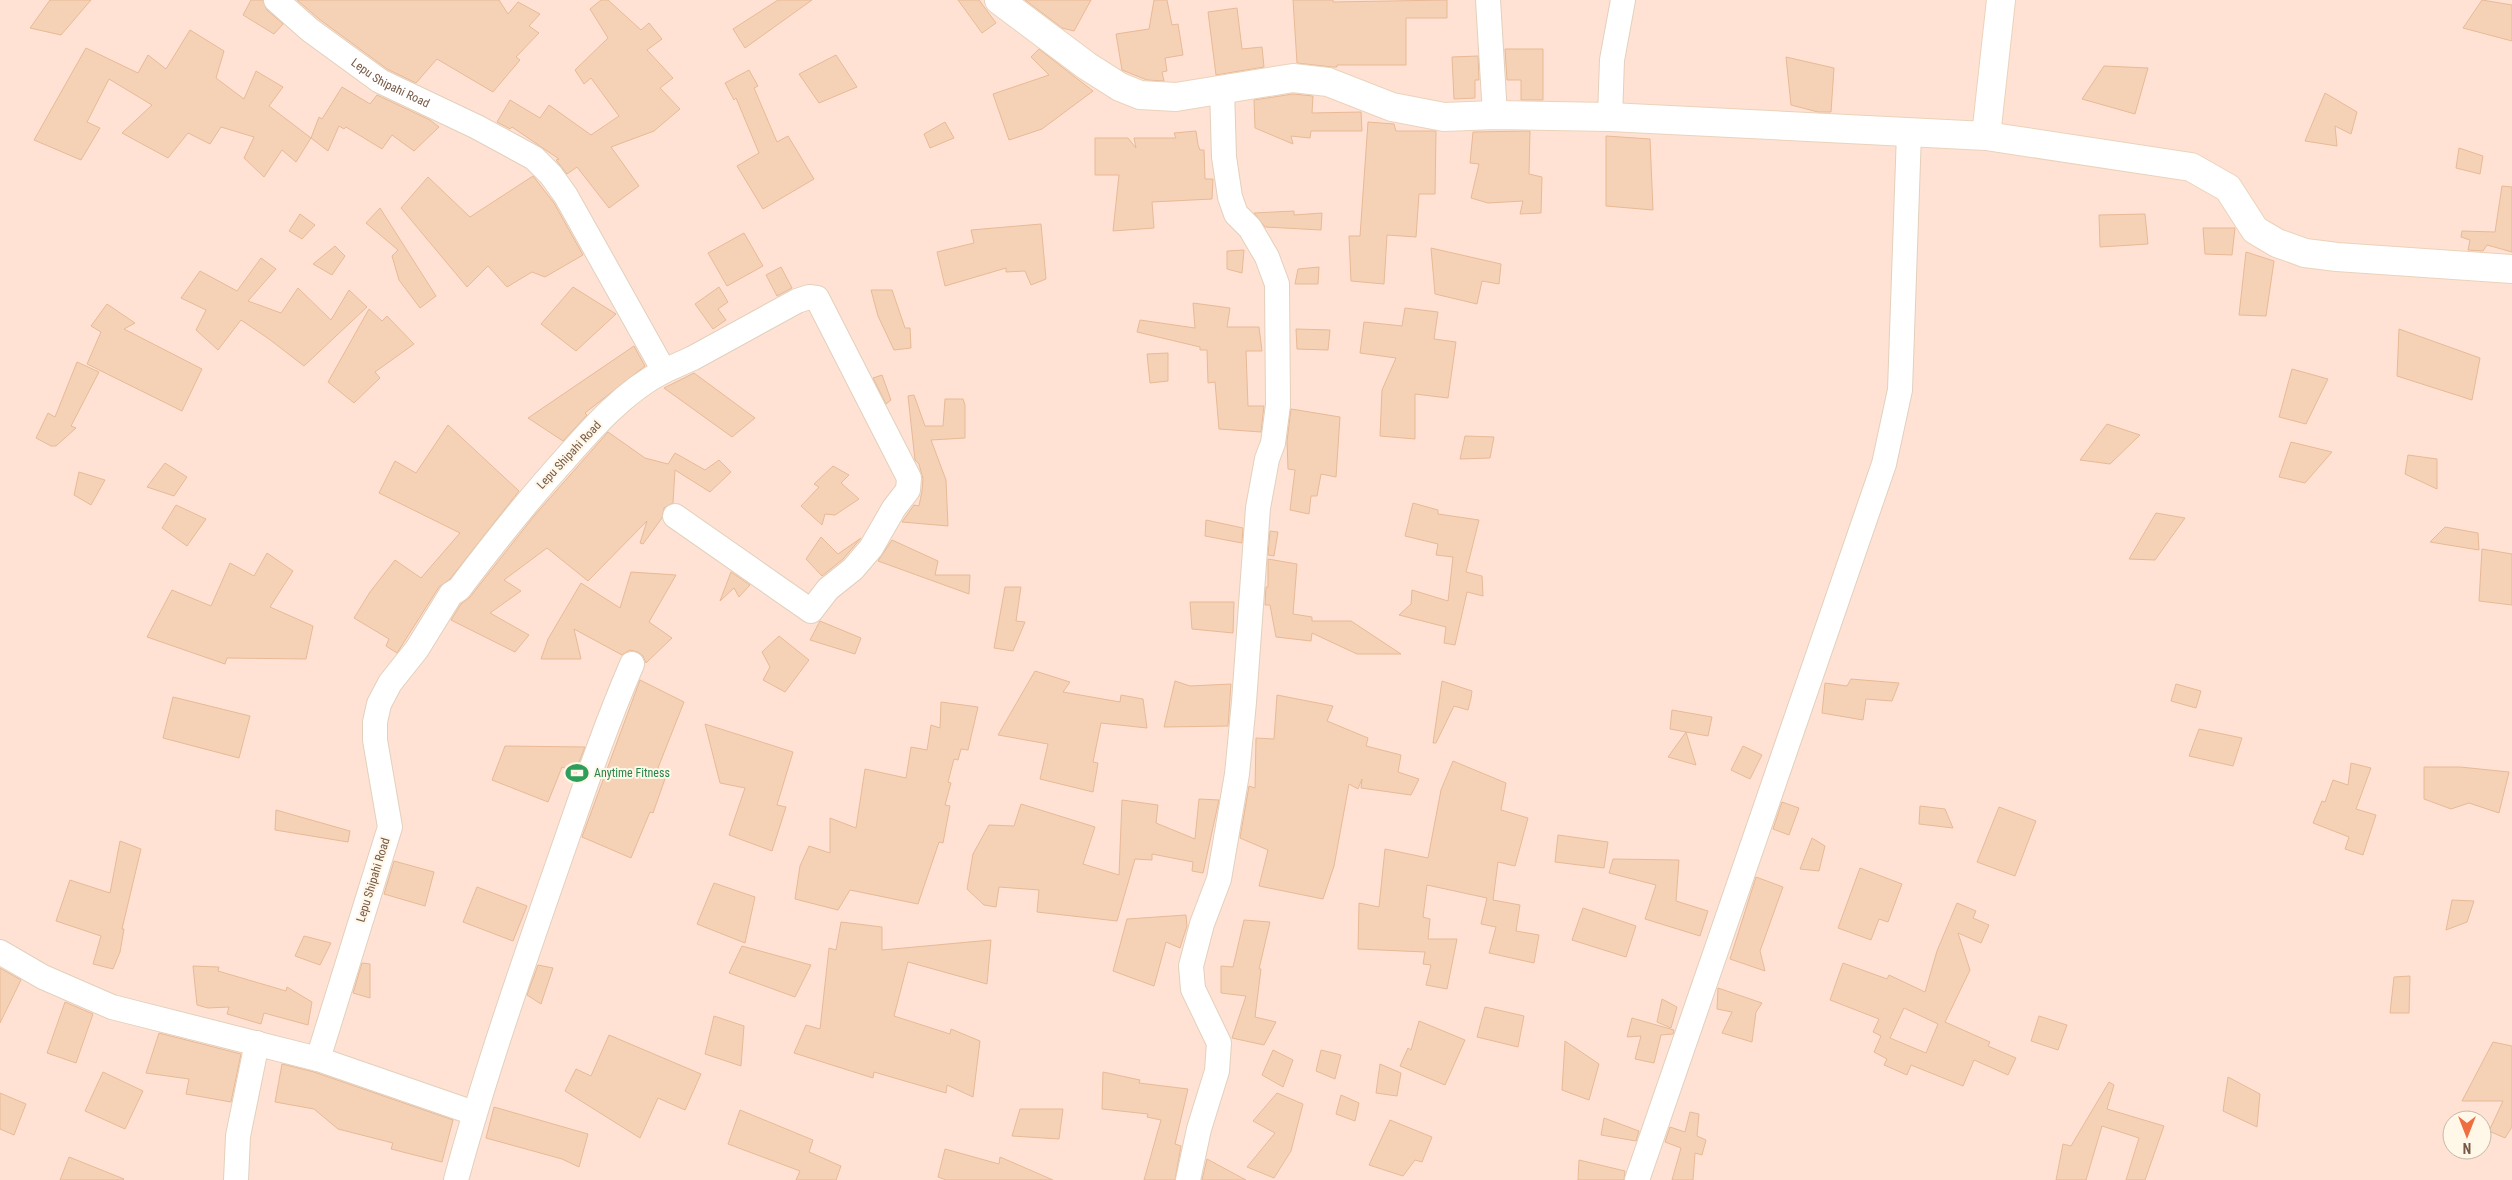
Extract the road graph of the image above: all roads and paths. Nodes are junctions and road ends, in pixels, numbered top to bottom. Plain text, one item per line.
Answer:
1 (276, 0) edge
2 (999, 0) edge
3 (1488, 0) edge
4 (1623, 0) edge
5 (2001, 0) edge
6 (1222, 89) junction
7 (1495, 115) junction
8 (1610, 117) junction
9 (1909, 133) junction
10 (1986, 136) junction
11 (2512, 269) edge
12 (664, 371) junction
13 (675, 516) dead end
14 (632, 664) dead end
15 (0, 952) edge
16 (257, 1043) junction
17 (318, 1059) junction
18 (474, 1113) junction
19 (236, 1180) edge
20 (456, 1180) edge
21 (1188, 1180) edge
22 (1637, 1180) edge

1 - 12 street, Lepu Shipahi Road
2 - 6 street
3 - 7 street
4 - 8 street
5 - 10 street
6 - 7 street
6 - 21 street
7 - 8 street
8 - 9 street
9 - 10 street
9 - 22 street
10 - 11 street
12 - 13 street
12 - 17 street, Lepu Shipahi Road
14 - 18 street
15 - 16 street
16 - 17 street
16 - 19 street
17 - 18 street
18 - 20 street

